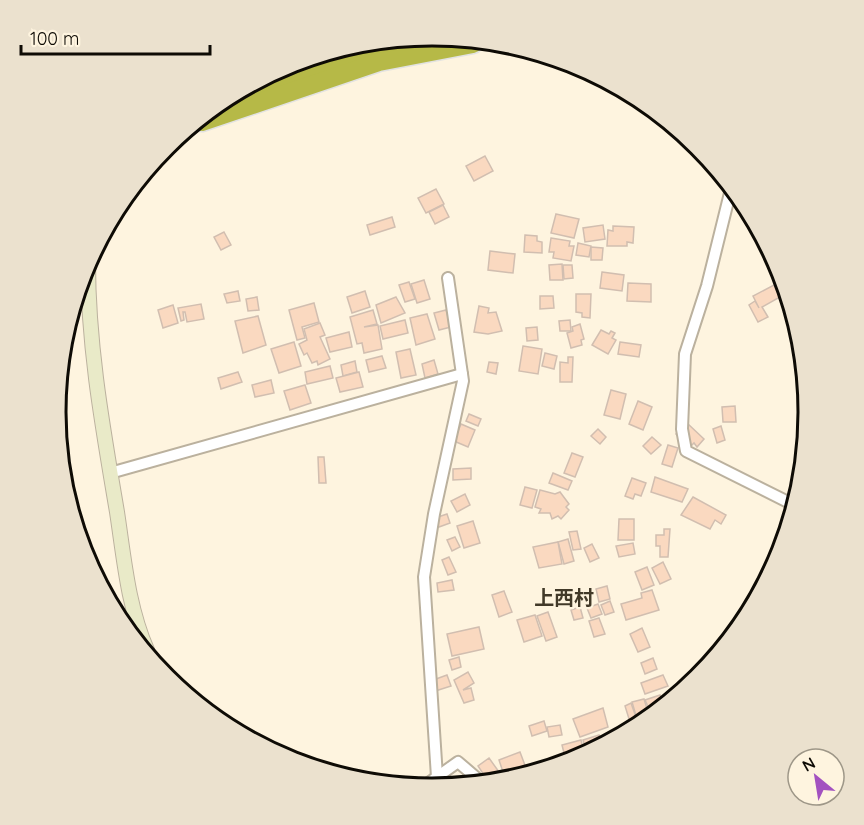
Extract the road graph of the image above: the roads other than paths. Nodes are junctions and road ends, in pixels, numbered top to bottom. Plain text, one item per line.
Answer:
1 (456, 47) edge
2 (364, 53) edge
3 (275, 82) edge
4 (216, 117) edge
5 (728, 199) edge
6 (448, 278) dead end
7 (89, 284) edge
8 (462, 374) junction
9 (110, 473) junction
10 (787, 502) edge
11 (142, 634) edge
12 (474, 776) edge
13 (437, 777) joint

1 - 4 highway
2 - 3 highway
5 - 10 street
6 - 8 street
7 - 9 street
8 - 9 street
8 - 13 street
9 - 11 street
12 - 13 street

